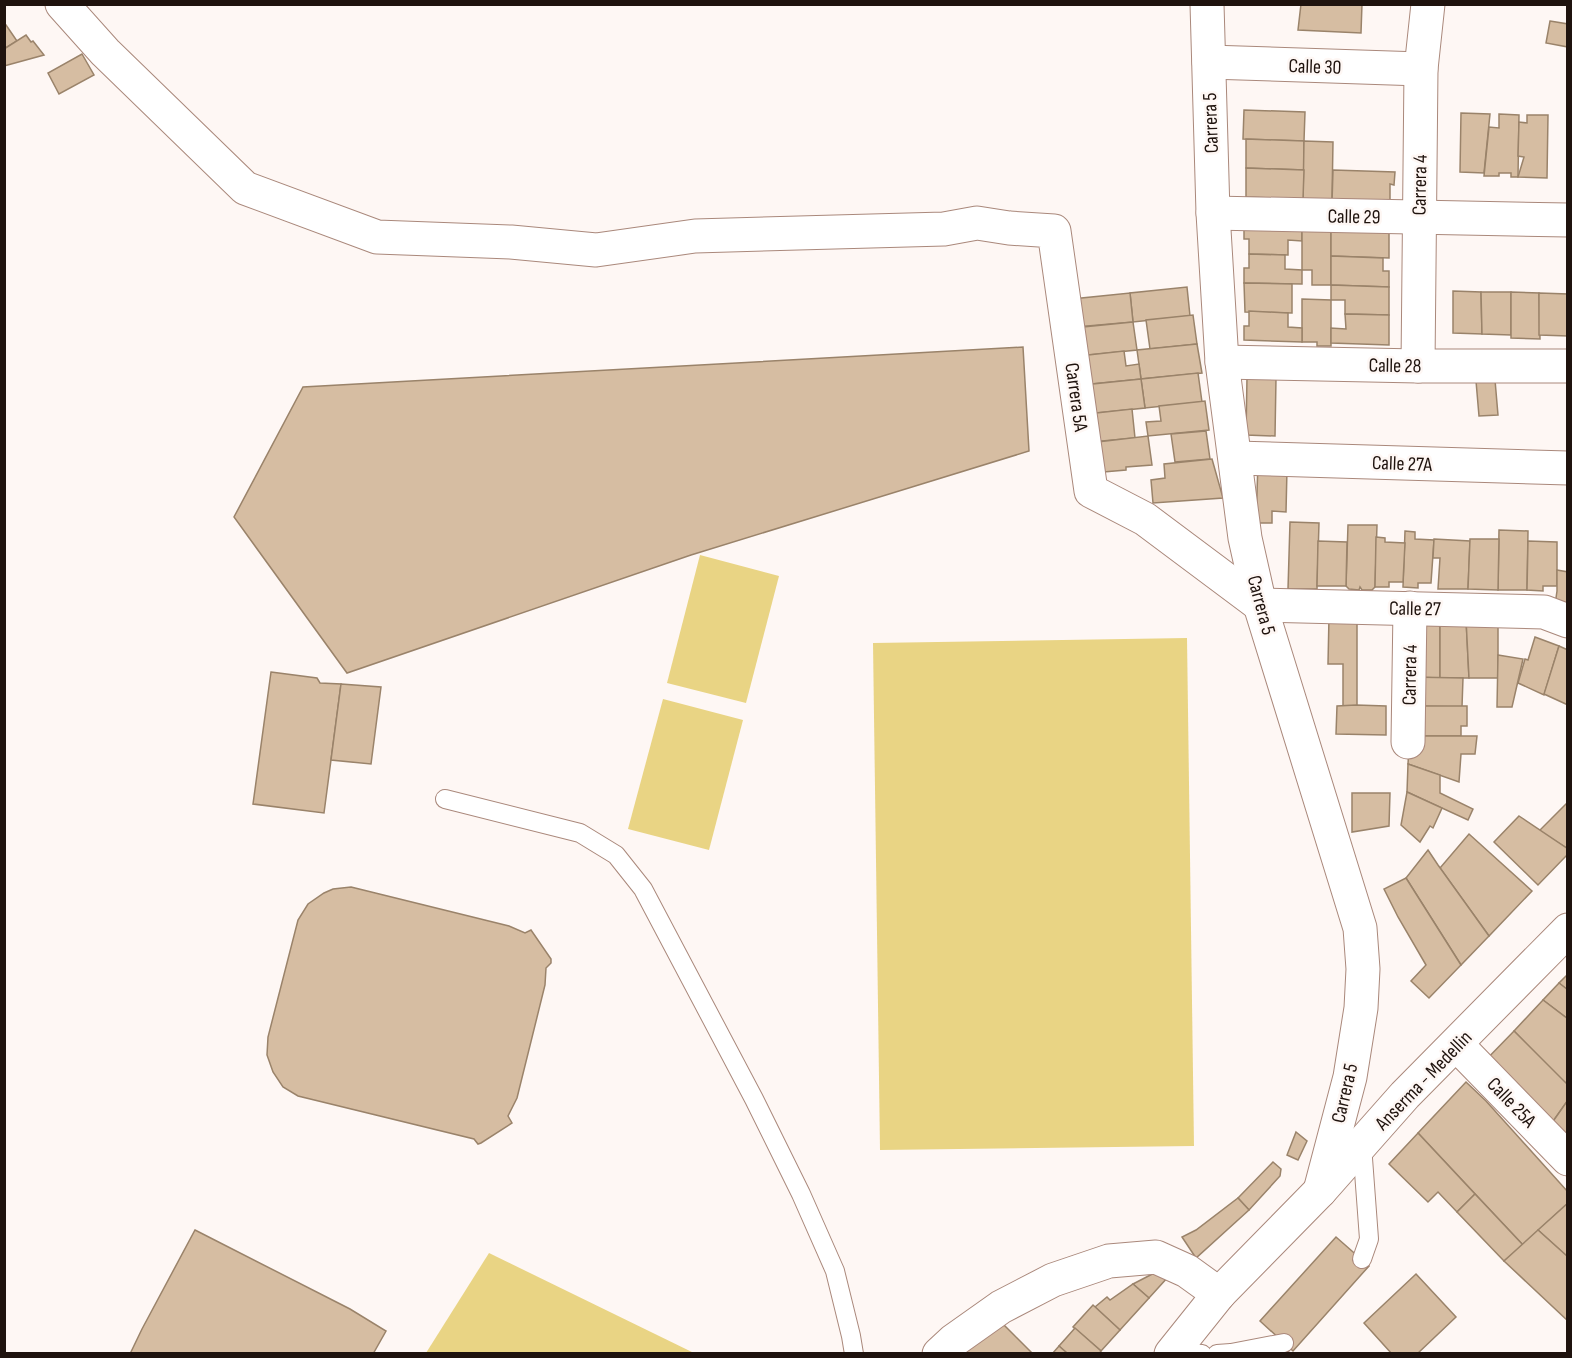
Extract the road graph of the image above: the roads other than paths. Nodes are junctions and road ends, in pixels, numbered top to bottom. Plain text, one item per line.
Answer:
1 (63, 4) edge
2 (1207, 4) edge
3 (1428, 4) edge
4 (1209, 62) junction
5 (1422, 69) junction
6 (1213, 213) junction
7 (1419, 217) junction
8 (1568, 220) edge
9 (1064, 302) dead end
10 (1222, 362) junction
11 (1418, 366) junction
12 (1568, 366) edge
13 (1236, 458) junction
14 (1087, 467) junction
15 (1568, 468) edge
16 (1260, 605) junction
17 (1410, 608) junction
18 (1568, 621) edge
19 (1408, 742) dead end
20 (445, 799) dead end
21 (1568, 930) edge
22 (1457, 1045) junction
23 (1362, 1145) junction
24 (1568, 1159) edge
25 (1320, 1191) junction
26 (1362, 1260) dead end
27 (1219, 1294) junction
28 (1284, 1342) dead end
29 (854, 1353) edge
30 (939, 1353) edge
31 (1182, 1353) edge
32 (1216, 1353) edge

1 - 14 street
2 - 4 street, Carrera 5
3 - 5 street, Carrera 4
4 - 5 street, Calle 30
4 - 6 street, Carrera 5
5 - 7 street, Carrera 4
6 - 7 street, Calle 29
6 - 10 street, Carrera 5
7 - 8 street, Calle 29
7 - 11 street, Carrera 4
9 - 14 street, Carrera 5A
10 - 11 street, Calle 28
10 - 13 street, Carrera 5
11 - 12 street, Calle 28
13 - 15 street, Calle 27A
13 - 16 street, Carrera 5
14 - 16 street
16 - 17 street, Calle 27
16 - 25 street, Carrera 5
17 - 18 street, Calle 27
17 - 19 street, Carrera 4
20 - 29 lane
21 - 22 street, Anserma - Medellin
22 - 23 street, Anserma - Medellin
22 - 24 street, Calle 25A
23 - 25 street, Anserma - Medellin
23 - 26 lane
25 - 27 street, Anserma - Medellin
27 - 30 street
27 - 31 street
28 - 32 lane

